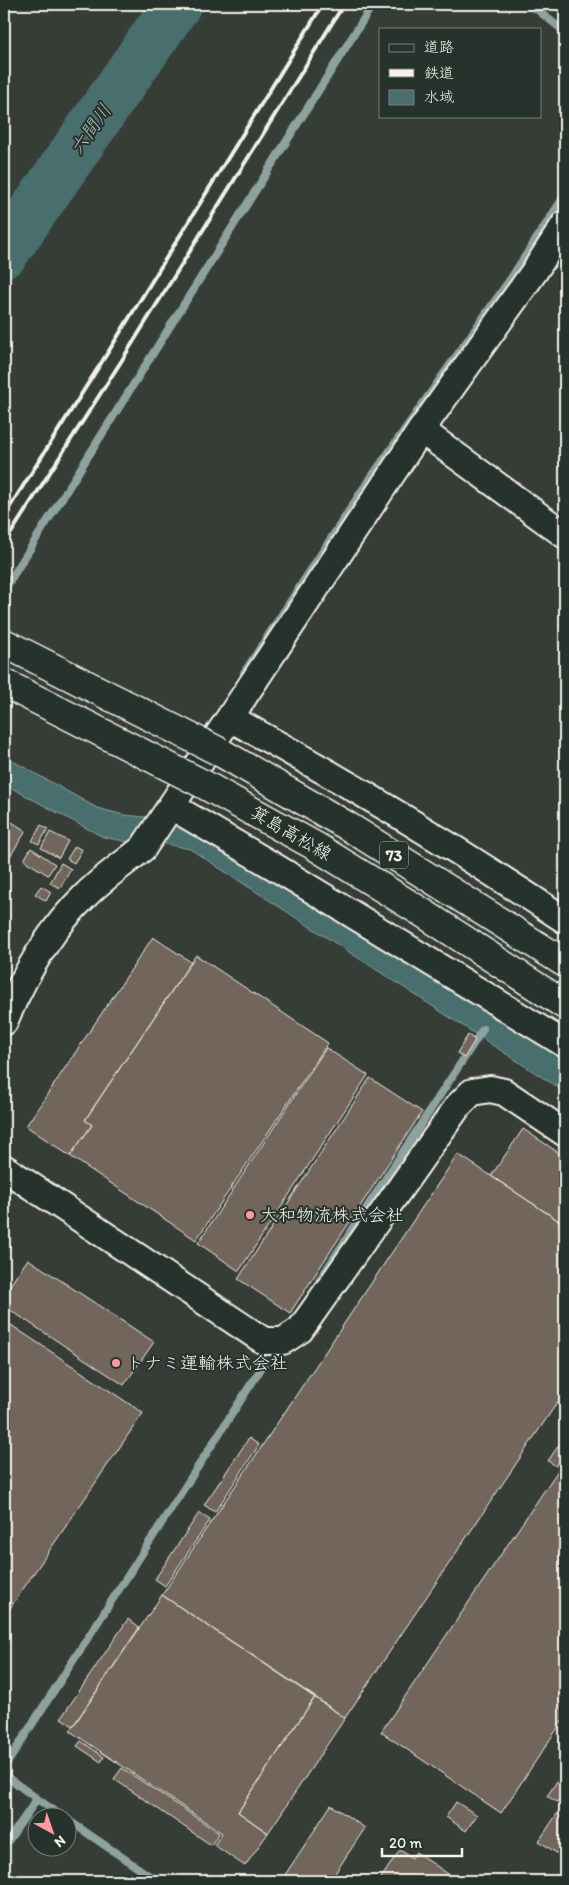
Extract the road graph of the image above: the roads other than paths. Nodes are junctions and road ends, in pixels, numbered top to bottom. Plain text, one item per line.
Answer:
1 (565, 224) edge
2 (421, 430) junction
3 (565, 535) edge
4 (4, 643) edge
5 (4, 683) edge
6 (230, 718) junction
7 (168, 811) junction
8 (565, 920) edge
9 (565, 963) edge
10 (565, 1005) edge
11 (4, 1022) edge
12 (565, 1044) edge
13 (565, 1133) edge
14 (4, 1168) edge

1 - 2 street
2 - 3 street
2 - 6 street
4 - 9 main road, 箕島高松線 / 73, bridge
5 - 10 main road, 箕島高松線 / 73, bridge
6 - 7 street
6 - 8 street
7 - 11 street
7 - 12 street
13 - 14 street

